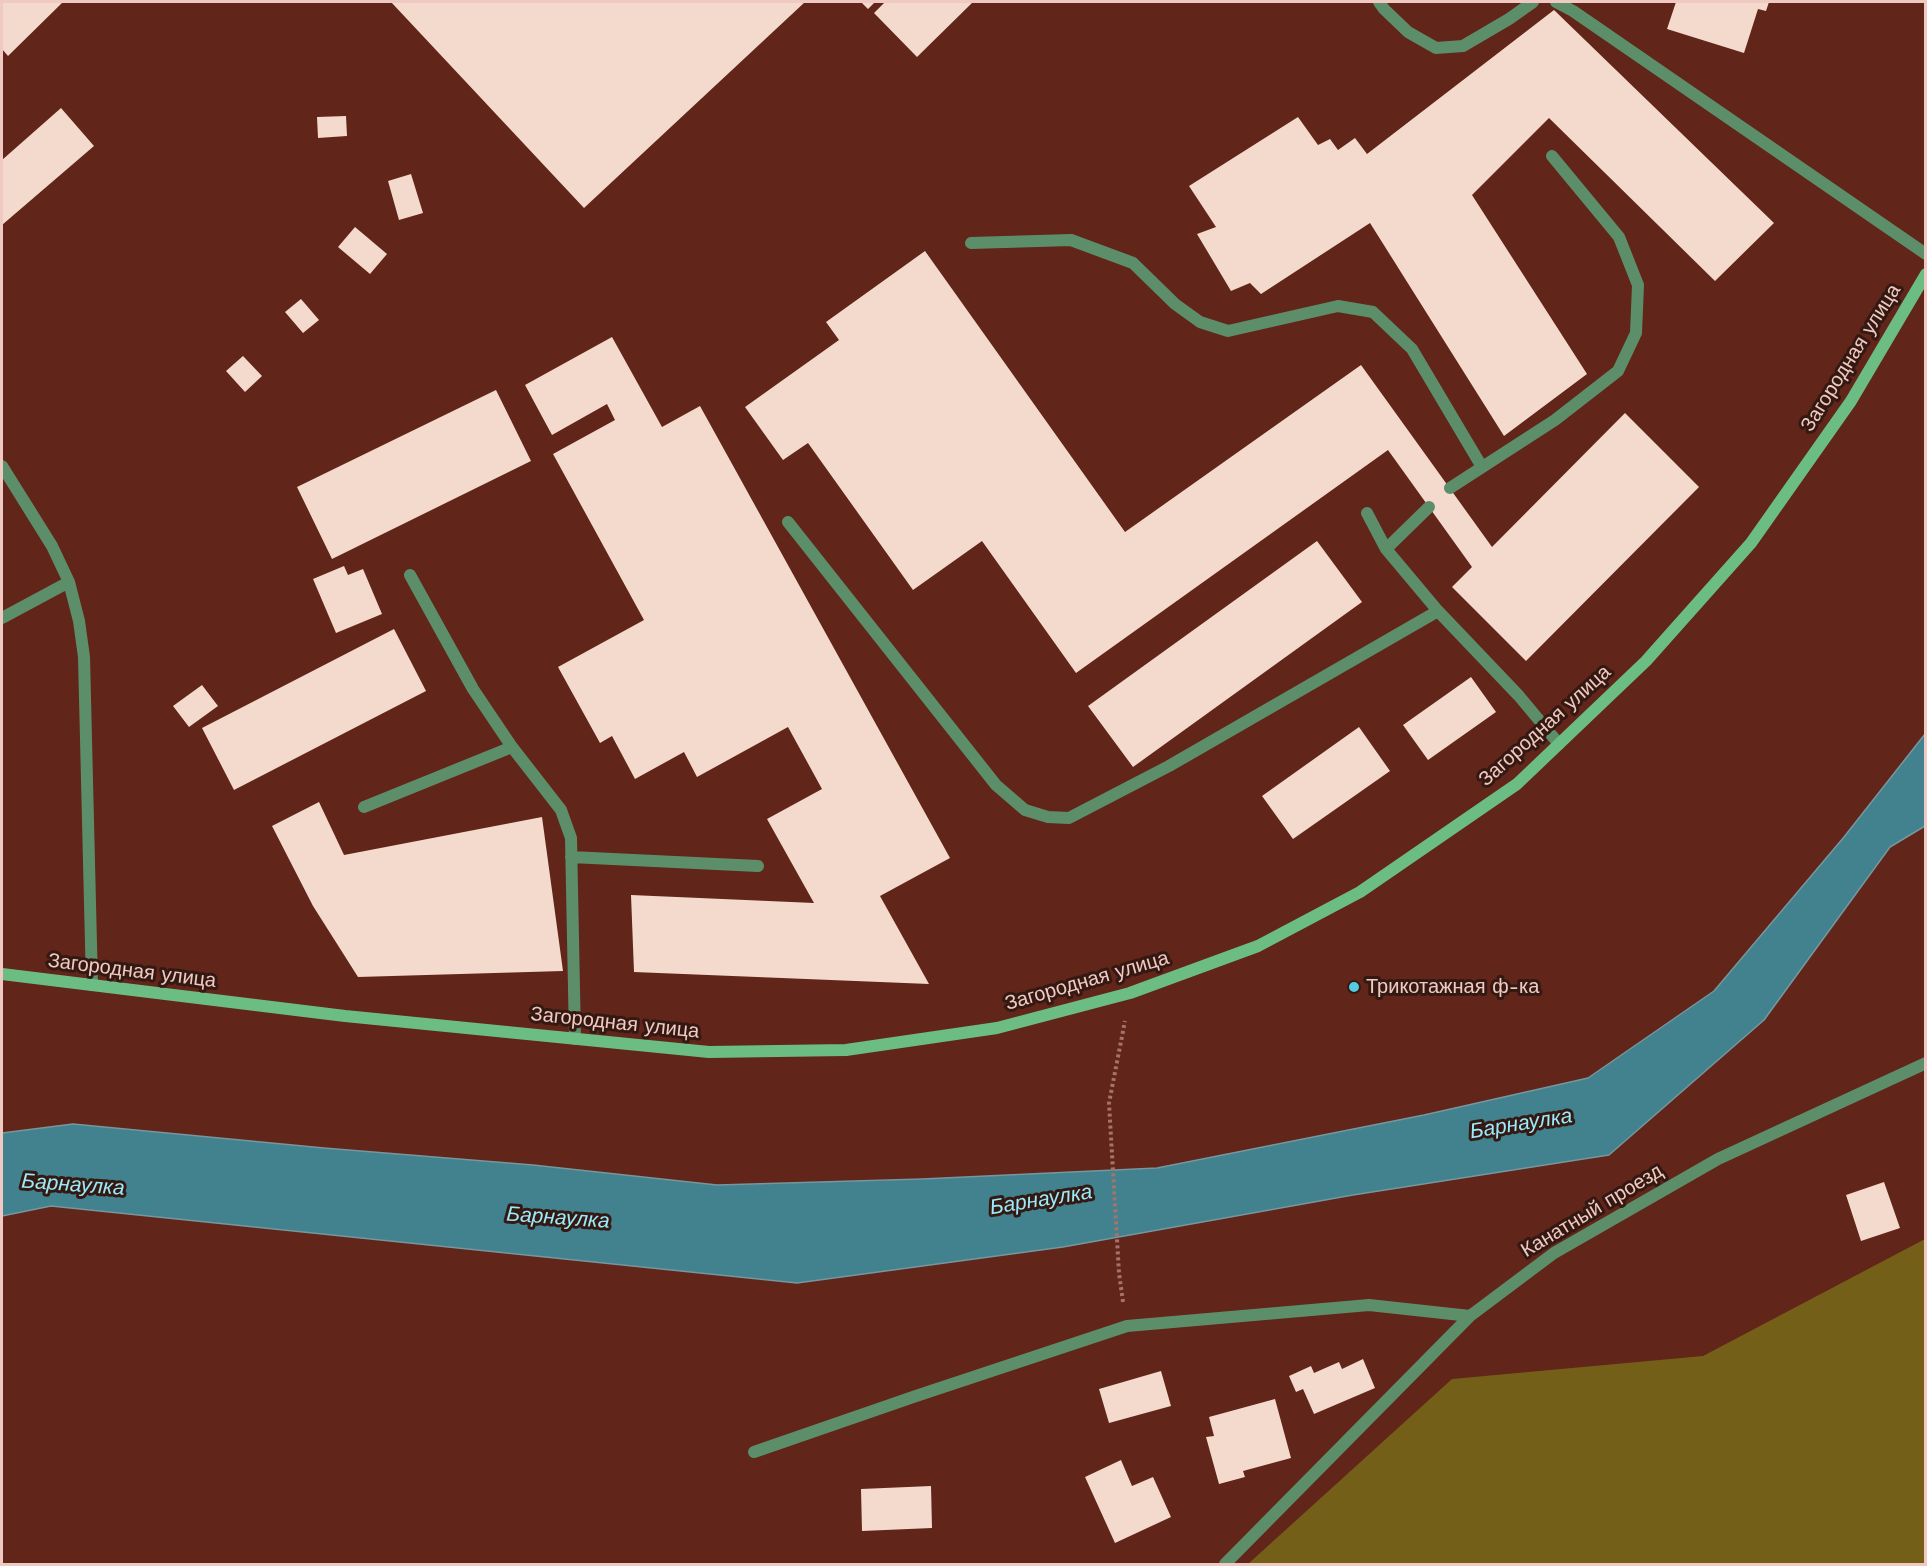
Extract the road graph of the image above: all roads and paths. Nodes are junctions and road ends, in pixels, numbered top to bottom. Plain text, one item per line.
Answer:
1 (1379, 2) edge
2 (1533, 2) edge
3 (1556, 2) edge
4 (1552, 156) dead end
5 (970, 243) dead end
6 (1926, 254) edge
7 (1926, 274) edge
8 (2, 466) edge
9 (1482, 467) junction
10 (1450, 488) dead end
11 (1429, 507) dead end
12 (1366, 513) dead end
13 (789, 522) dead end
14 (1386, 549) junction
15 (410, 575) dead end
16 (69, 582) junction
17 (1438, 611) junction
18 (2, 618) edge
19 (1559, 744) junction
20 (512, 747) junction
21 (364, 807) dead end
22 (571, 857) junction
23 (758, 866) dead end
24 (2, 975) edge
25 (92, 986) junction
26 (1130, 993) junction
27 (575, 1039) junction
28 (1926, 1063) edge
29 (1119, 1273) dead end
30 (1470, 1316) junction
31 (754, 1452) dead end
32 (1225, 1564) edge

1 - 2 street
3 - 6 street
4 - 9 street
5 - 9 street
7 - 19 main road, Загородная улица
8 - 16 street
9 - 10 street
11 - 14 street
12 - 14 street
13 - 17 street
14 - 17 street
15 - 20 street
16 - 18 street
16 - 25 street
17 - 19 street
19 - 26 main road, Загородная улица
20 - 21 street
20 - 22 street
22 - 23 street
22 - 27 street
24 - 25 main road, Загородная улица
25 - 27 main road, Загородная улица
26 - 27 main road, Загородная улица
26 - 29 path
28 - 30 street, Канатный проезд
30 - 31 street
30 - 32 street, Канатный проезд

